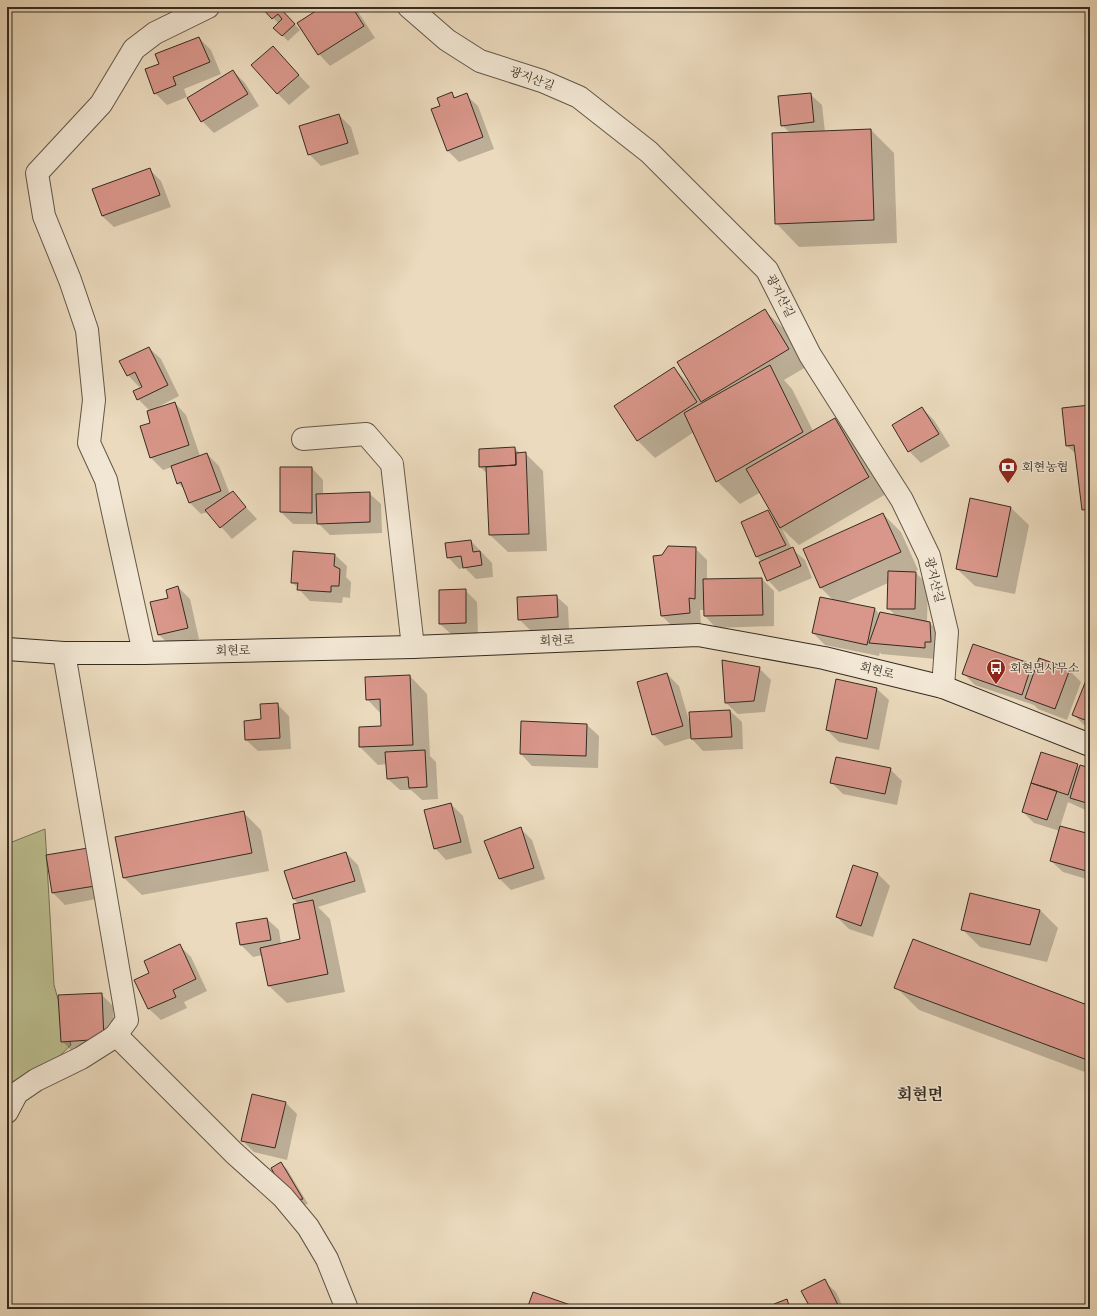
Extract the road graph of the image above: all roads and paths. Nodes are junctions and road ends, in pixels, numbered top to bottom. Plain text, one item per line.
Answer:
1 (208, 7) edge
2 (409, 7) edge
3 (303, 439) dead end
4 (413, 647) junction
5 (7, 649) edge
6 (64, 653) junction
7 (144, 653) junction
8 (942, 687) junction
9 (1090, 745) edge
10 (116, 1035) junction
11 (7, 1112) edge
12 (347, 1309) edge

1 - 7 street
2 - 8 street, 광지산길
3 - 4 street
4 - 7 street, 회현로
4 - 8 street, 회현로
5 - 6 street, 회현로
6 - 7 street, 회현로
6 - 10 street
8 - 9 street, 회현로
10 - 11 street
10 - 12 street

